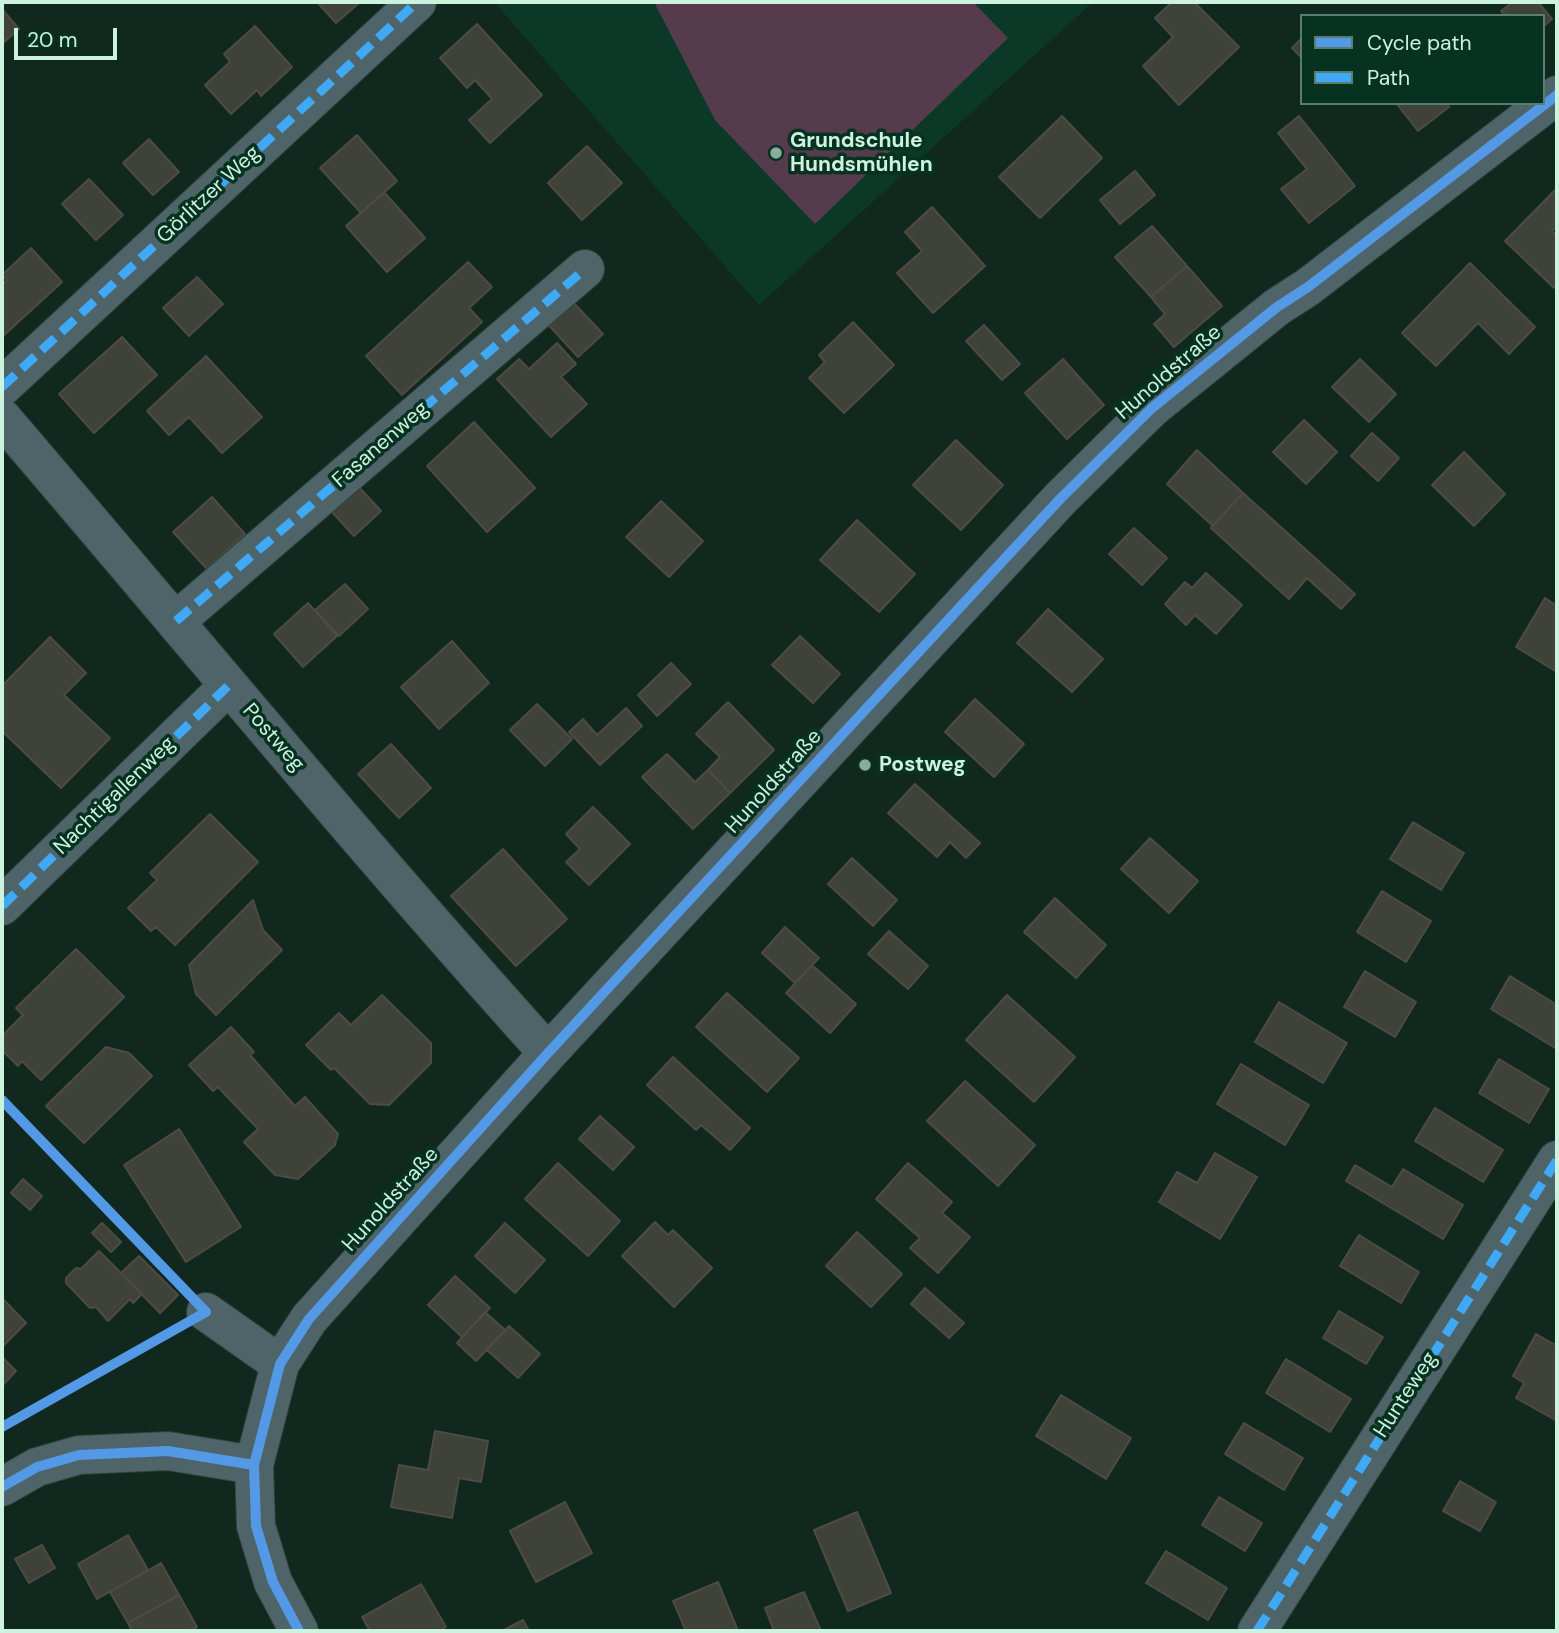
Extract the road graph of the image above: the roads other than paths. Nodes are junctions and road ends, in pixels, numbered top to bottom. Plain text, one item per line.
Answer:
1 (417, 2) edge
2 (1544, 105) edge
3 (584, 270) dead end
4 (2, 387) edge
5 (2, 418) edge
6 (176, 621) junction
7 (228, 686) junction
8 (2, 906) edge
9 (548, 1054) junction
10 (1557, 1160) edge
11 (206, 1312) dead end
12 (280, 1364) junction
13 (254, 1465) junction
14 (2, 1487) edge
15 (299, 1631) edge
16 (1257, 1631) edge

1 - 4 street, Görlitzer Weg
2 - 9 street, Hunoldstraße
3 - 6 street, Fasanenweg
5 - 6 street, Postweg
6 - 7 street, Postweg
7 - 8 street, Nachtigallenweg
7 - 9 street, Postweg
9 - 12 street, Hunoldstraße
10 - 16 street, Hunteweg
11 - 12 street
12 - 13 street, Hunoldstraße
13 - 14 street
13 - 15 street, Hunoldstraße

